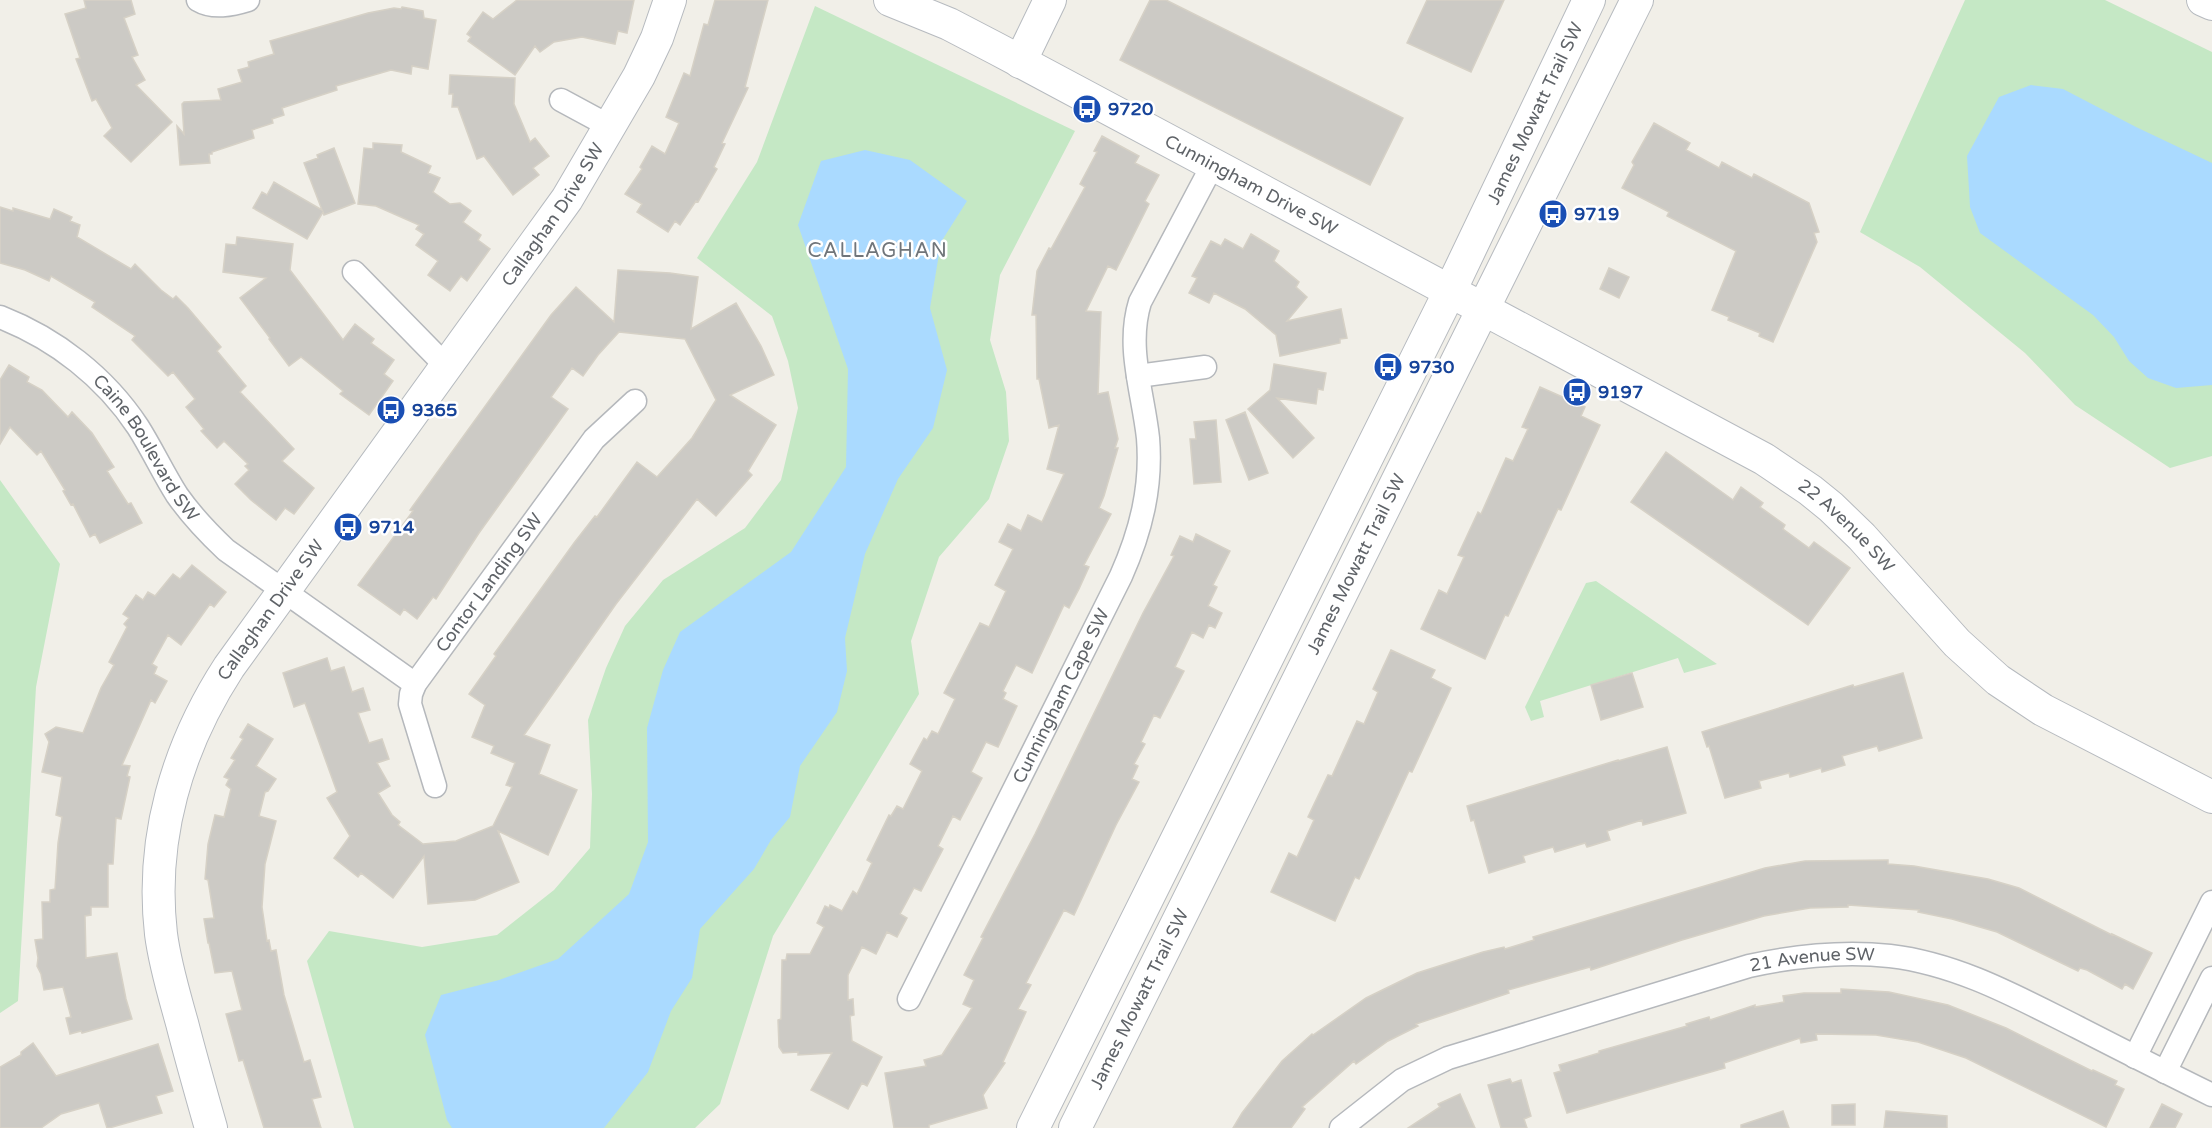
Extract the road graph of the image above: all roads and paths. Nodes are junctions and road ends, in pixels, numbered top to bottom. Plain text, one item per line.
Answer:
1 (198, 0) edge
2 (248, 0) edge
3 (670, 0) edge
4 (890, 0) edge
5 (1050, 0) edge
6 (1589, 0) edge
7 (1637, 0) edge
8 (2203, 0) edge
9 (2212, 4) edge
10 (1020, 62) junction
11 (561, 100) dead end
12 (610, 127) junction
13 (1212, 166) junction
14 (354, 272) dead end
15 (1450, 291) junction
16 (1483, 309) junction
17 (0, 317) edge
18 (446, 366) junction
19 (1205, 367) dead end
20 (1138, 376) junction
21 (635, 401) dead end
22 (283, 591) junction
23 (415, 684) junction
24 (435, 786) dead end
25 (2212, 796) edge
26 (2212, 902) edge
27 (2212, 978) edge
28 (909, 999) dead end
29 (2135, 1057) junction
30 (2165, 1072) junction
31 (2212, 1095) edge
32 (211, 1128) edge
33 (1033, 1128) edge
34 (1075, 1128) edge
35 (1341, 1128) edge

1 - 2 street
3 - 12 street, Callaghan Drive SW
4 - 10 street, Cunningham Drive SW
5 - 10 street
6 - 15 street, James Mowatt Trail SW
7 - 16 street, James Mowatt Trail SW
8 - 9 street
10 - 13 street, Cunningham Drive SW
11 - 12 street
12 - 18 street, Callaghan Drive SW
13 - 15 street, Cunningham Drive SW
13 - 20 street, Cunningham Cape SW
14 - 18 street
15 - 16 street, 22 Avenue SW
15 - 33 street, James Mowatt Trail SW
16 - 25 street, 22 Avenue SW
16 - 34 street, James Mowatt Trail SW
17 - 22 street, Caine Boulevard SW
18 - 22 street, Callaghan Drive SW
19 - 20 street
20 - 28 street, Cunningham Cape SW
21 - 23 street, Contor Landing SW
22 - 23 street, Caine Boulevard SW
22 - 32 street, Callaghan Drive SW
23 - 24 street
26 - 29 street
27 - 30 street
29 - 30 street, 21 Avenue SW
29 - 35 street, 21 Avenue SW
30 - 31 street, 21 Avenue SW

